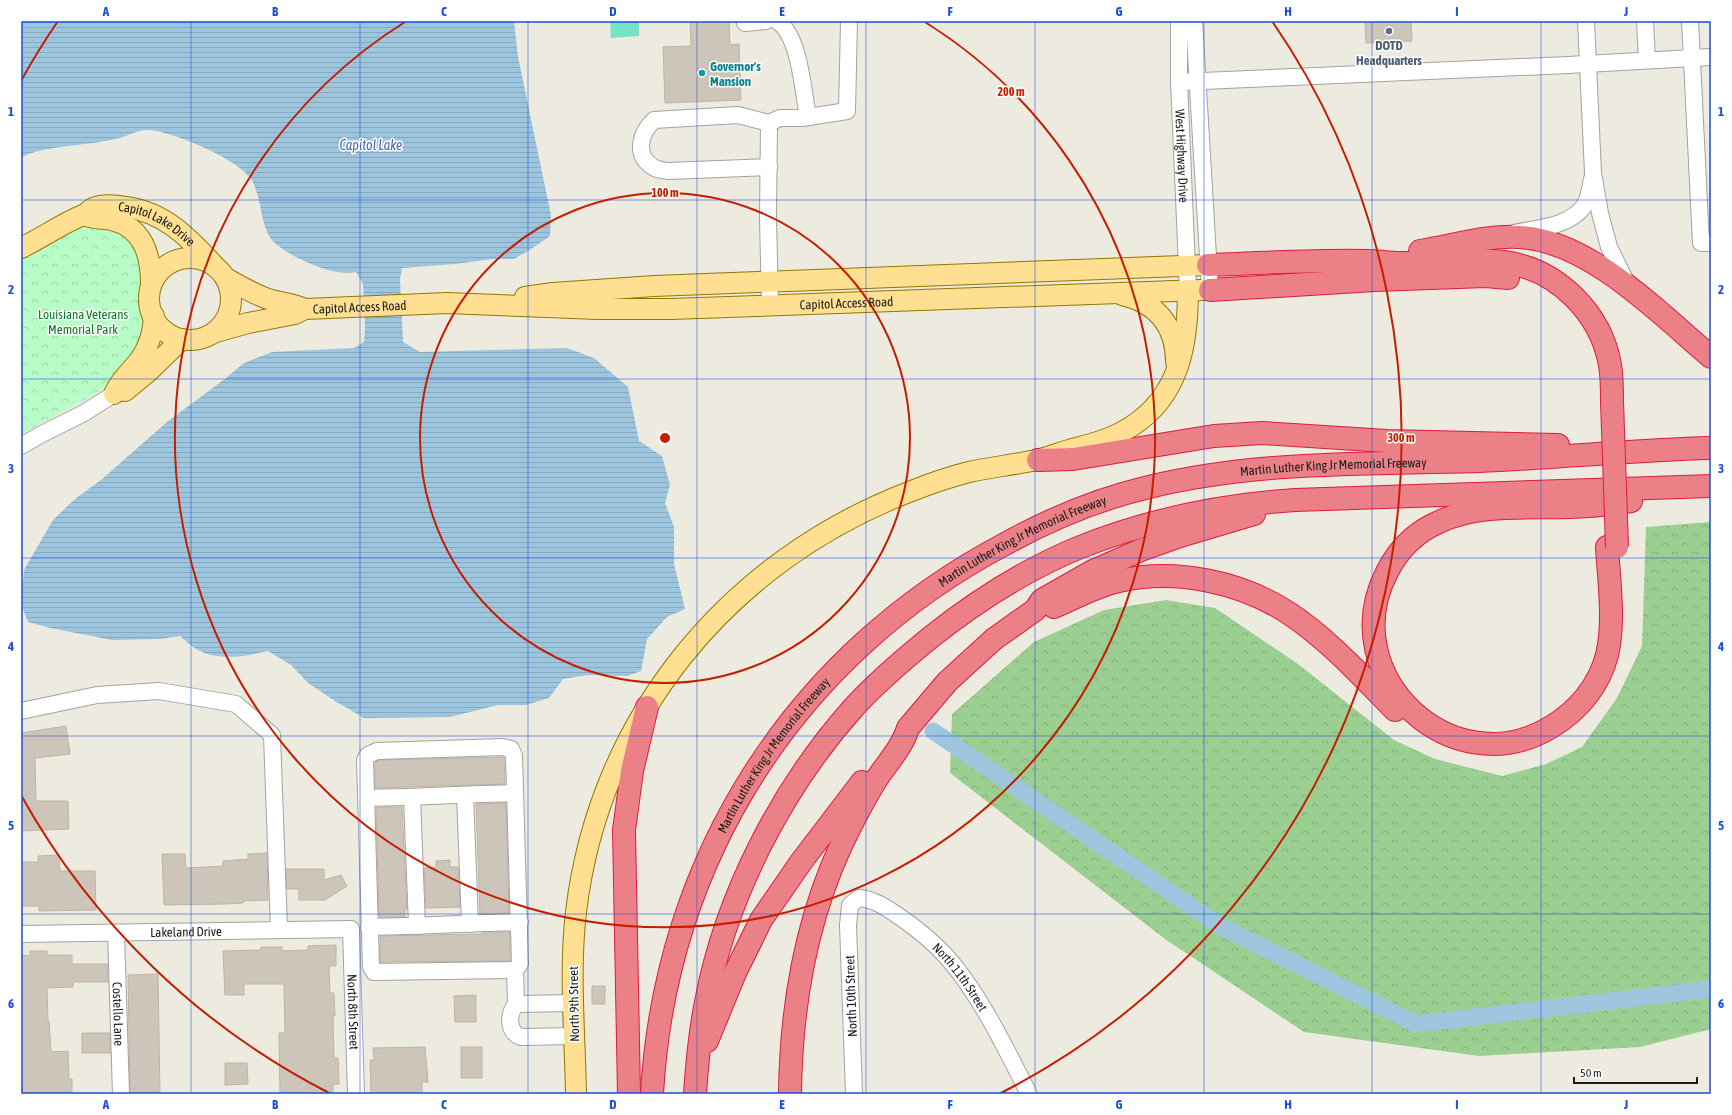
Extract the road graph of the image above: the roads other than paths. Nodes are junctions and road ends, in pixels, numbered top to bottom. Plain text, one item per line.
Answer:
1 (766, 21) edge
2 (777, 21) edge
3 (849, 21) edge
4 (1179, 21) edge
5 (1194, 21) edge
6 (1586, 21) edge
7 (1644, 21) edge
8 (1690, 21) edge
9 (745, 23) dead end
10 (1711, 57) edge
11 (1692, 58) junction
12 (1647, 60) junction
13 (1588, 64) junction
14 (1197, 81) junction
15 (1179, 82) junction
16 (808, 117) junction
17 (769, 123) junction
18 (769, 167) junction
19 (1593, 174) junction
20 (85, 215) junction
21 (1483, 239) junction
22 (1711, 243) edge
23 (21, 248) edge
24 (1370, 260) junction
25 (1198, 265) junction
26 (222, 274) junction
27 (770, 281) junction
28 (151, 284) junction
29 (1629, 288) junction
30 (1188, 290) junction
31 (1210, 290) junction
32 (1110, 293) junction
33 (483, 303) junction
34 (770, 305) junction
35 (305, 309) junction
36 (154, 316) junction
37 (216, 332) junction
38 (182, 339) junction
39 (1711, 357) edge
40 (1176, 372) junction
41 (114, 394) junction
42 (1607, 401) junction
43 (21, 446) edge
44 (1711, 448) edge
45 (1667, 449) junction
46 (1038, 460) junction
47 (1711, 486) edge
48 (1711, 490) edge
49 (1295, 500) junction
50 (1612, 547) junction
51 (1035, 610) junction
52 (647, 707) junction
53 (21, 711) edge
54 (908, 728) junction
55 (514, 793) junction
56 (464, 795) junction
57 (407, 797) junction
58 (366, 798) junction
59 (854, 900) joint
60 (520, 922) junction
61 (480, 924) junction
62 (412, 926) junction
63 (369, 928) junction
64 (350, 929) joint
65 (279, 930) junction
66 (116, 933) junction
67 (21, 934) edge
68 (515, 970) junction
69 (573, 1002) junction
70 (516, 1004) junction
71 (575, 1036) junction
72 (699, 1058) junction
73 (122, 1094) edge
74 (356, 1094) edge
75 (576, 1094) edge
76 (629, 1094) edge
77 (652, 1094) edge
78 (695, 1094) edge
79 (790, 1094) edge
80 (854, 1094) edge
81 (1029, 1094) edge

1 - 9 street
2 - 16 street
3 - 16 street
4 - 15 street, West Highway Drive
5 - 14 street, West Highway Drive
6 - 13 street
7 - 12 street
8 - 11 street
10 - 11 street
11 - 12 street
11 - 22 street
12 - 13 street
13 - 14 street
13 - 19 street
14 - 15 street
14 - 25 street, West Highway Drive
15 - 25 street, West Highway Drive
16 - 17 street
17 - 18 street
17 - 18 street
18 - 27 street
19 - 21 street
19 - 29 street
20 - 23 main road, Capitol Lake Drive
20 - 26 main road, Capitol Lake Drive
20 - 28 main road, Capitol Lake Drive
21 - 24 highway
21 - 29 highway
24 - 25 highway
24 - 42 highway
25 - 27 main road, Capitol Access Road
25 - 30 street, West Highway Drive
25 - 31 street, West Highway Drive
26 - 28 main road
26 - 35 main road, Capitol Lake Drive
26 - 37 main road
27 - 33 main road, Capitol Access Road
27 - 34 street
28 - 36 main road
29 - 39 highway
30 - 31 main road, Capitol Access Road
30 - 32 main road, Capitol Access Road
30 - 40 main road, North 9th Street
31 - 42 highway
32 - 34 main road, Capitol Access Road
32 - 40 main road
33 - 34 main road, Capitol Access Road
33 - 35 main road, Capitol Access Road
35 - 37 main road, Capitol Access Road
36 - 38 main road
36 - 41 main road
37 - 38 main road
38 - 41 main road
40 - 46 main road, North 9th Street
41 - 43 street
42 - 50 highway
44 - 45 highway, Martin Luther King Jr Memorial Freeway
45 - 46 highway
45 - 77 highway, Martin Luther King Jr Memorial Freeway
46 - 52 main road, North 9th Street
47 - 49 highway
48 - 50 highway
49 - 51 highway
49 - 72 highway
50 - 51 highway
51 - 54 highway
52 - 69 main road, North 9th Street
52 - 76 highway
53 - 65 street
54 - 72 highway
54 - 79 highway
55 - 56 street
55 - 58 street
55 - 60 street
56 - 57 street
56 - 61 street
57 - 58 street
57 - 62 street
58 - 63 street
59 - 80 street, North 10th Street
59 - 81 street, North 11th Street
60 - 61 street
60 - 68 street
61 - 62 street
62 - 63 street
63 - 68 street
64 - 65 street, Lakeland Drive
64 - 74 street, North 8th Street
65 - 66 street, Lakeland Drive
66 - 67 street, Lakeland Drive
66 - 73 street, Costello Lane
68 - 70 street
69 - 70 street
69 - 71 main road, North 9th Street
70 - 71 street
71 - 75 main road, North 9th Street
72 - 78 highway

